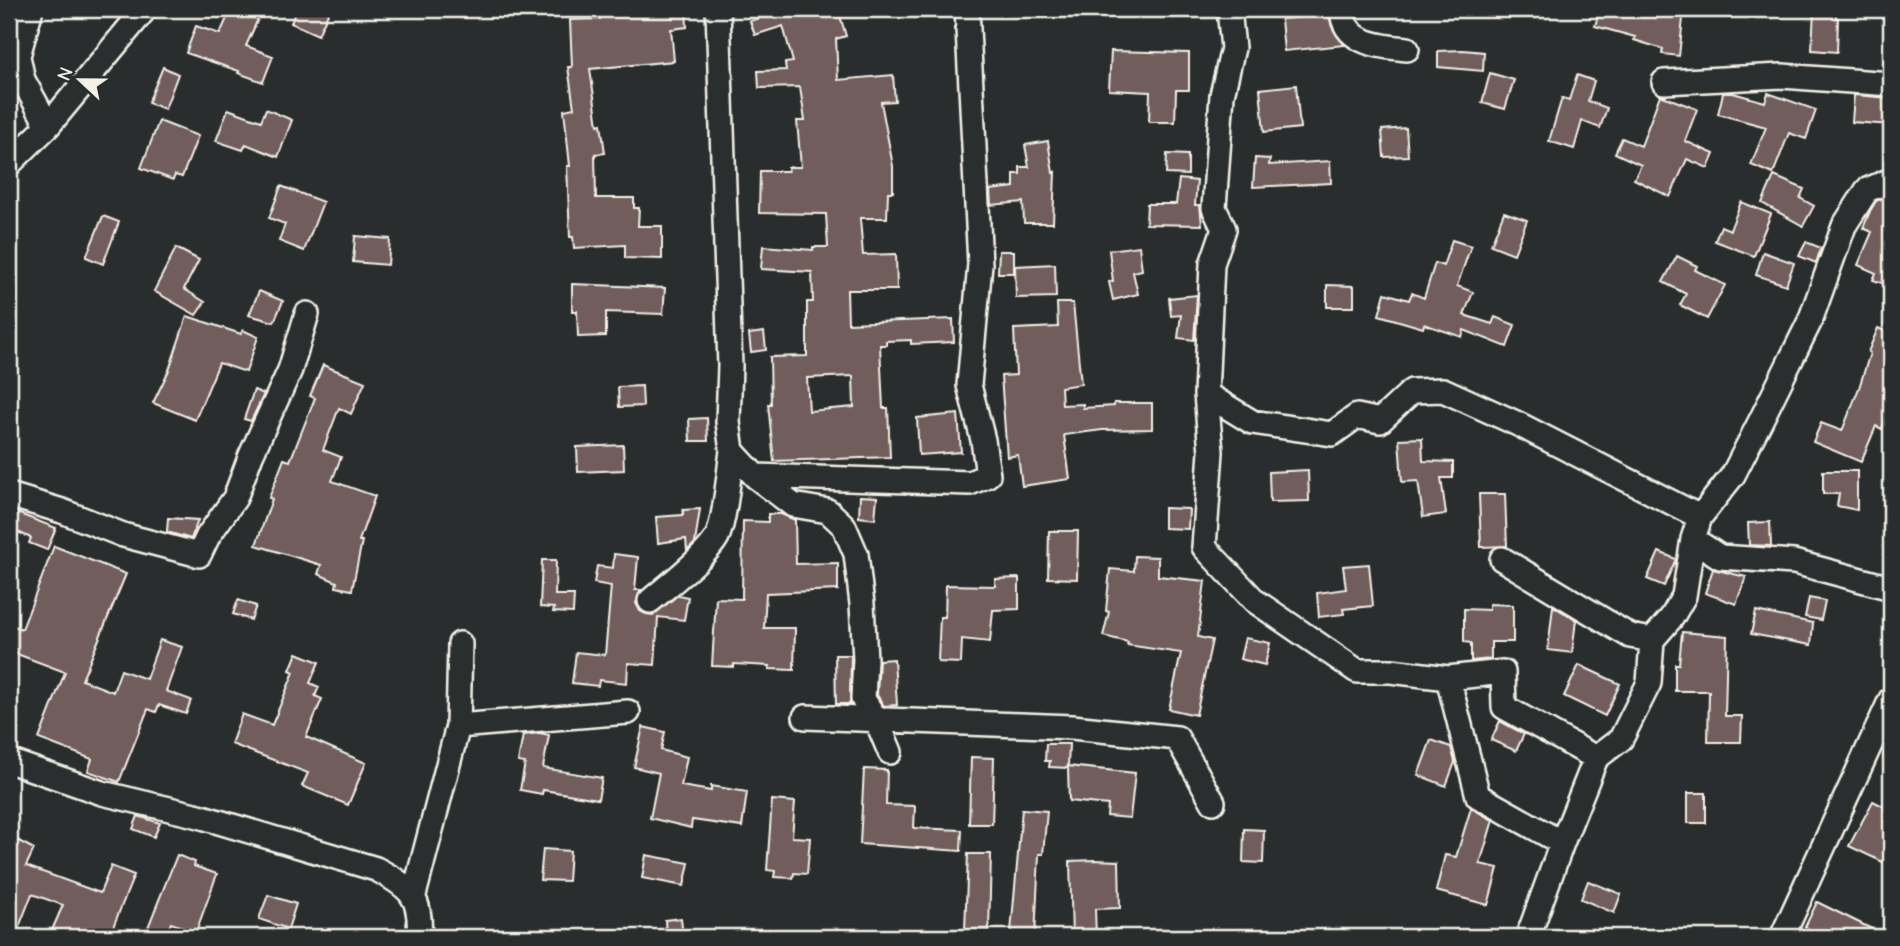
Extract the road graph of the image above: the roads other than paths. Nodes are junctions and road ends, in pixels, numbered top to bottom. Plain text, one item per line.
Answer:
1 (31, 9) edge
2 (145, 9) edge
3 (718, 9) edge
4 (967, 9) edge
5 (1229, 9) edge
6 (1342, 9) edge
7 (1406, 49) dead end
8 (1664, 82) dead end
9 (1891, 84) edge
10 (48, 126) junction
11 (9, 164) edge
12 (1891, 180) edge
13 (307, 314) dead end
14 (1206, 394) junction
15 (732, 451) junction
16 (755, 476) junction
17 (9, 495) edge
18 (1696, 528) junction
19 (1502, 559) dead end
20 (1891, 588) edge
21 (650, 601) dead end
22 (1652, 640) junction
23 (460, 644) dead end
24 (1448, 678) junction
25 (1891, 699) edge
26 (628, 712) dead end
27 (805, 717) dead end
28 (877, 721) junction
29 (458, 726) junction
30 (890, 752) dead end
31 (1596, 758) junction
32 (9, 761) edge
33 (1213, 802) dead end
34 (1562, 843) junction
35 (414, 895) junction
36 (419, 937) edge
37 (1528, 937) edge
38 (1782, 937) edge

1 - 10 street
2 - 10 street
3 - 15 street
4 - 16 street
5 - 14 street
6 - 7 street
8 - 9 street
10 - 11 street
12 - 18 street
13 - 17 street
14 - 18 street
14 - 24 street
15 - 16 street
15 - 21 street
16 - 28 street
18 - 20 street
18 - 22 street
19 - 22 street
22 - 31 street
23 - 29 street
24 - 31 street
24 - 34 street
25 - 38 street
26 - 29 street
27 - 28 street
28 - 30 street
28 - 33 street
29 - 35 street
31 - 34 street
32 - 35 street
34 - 37 street
35 - 36 street

